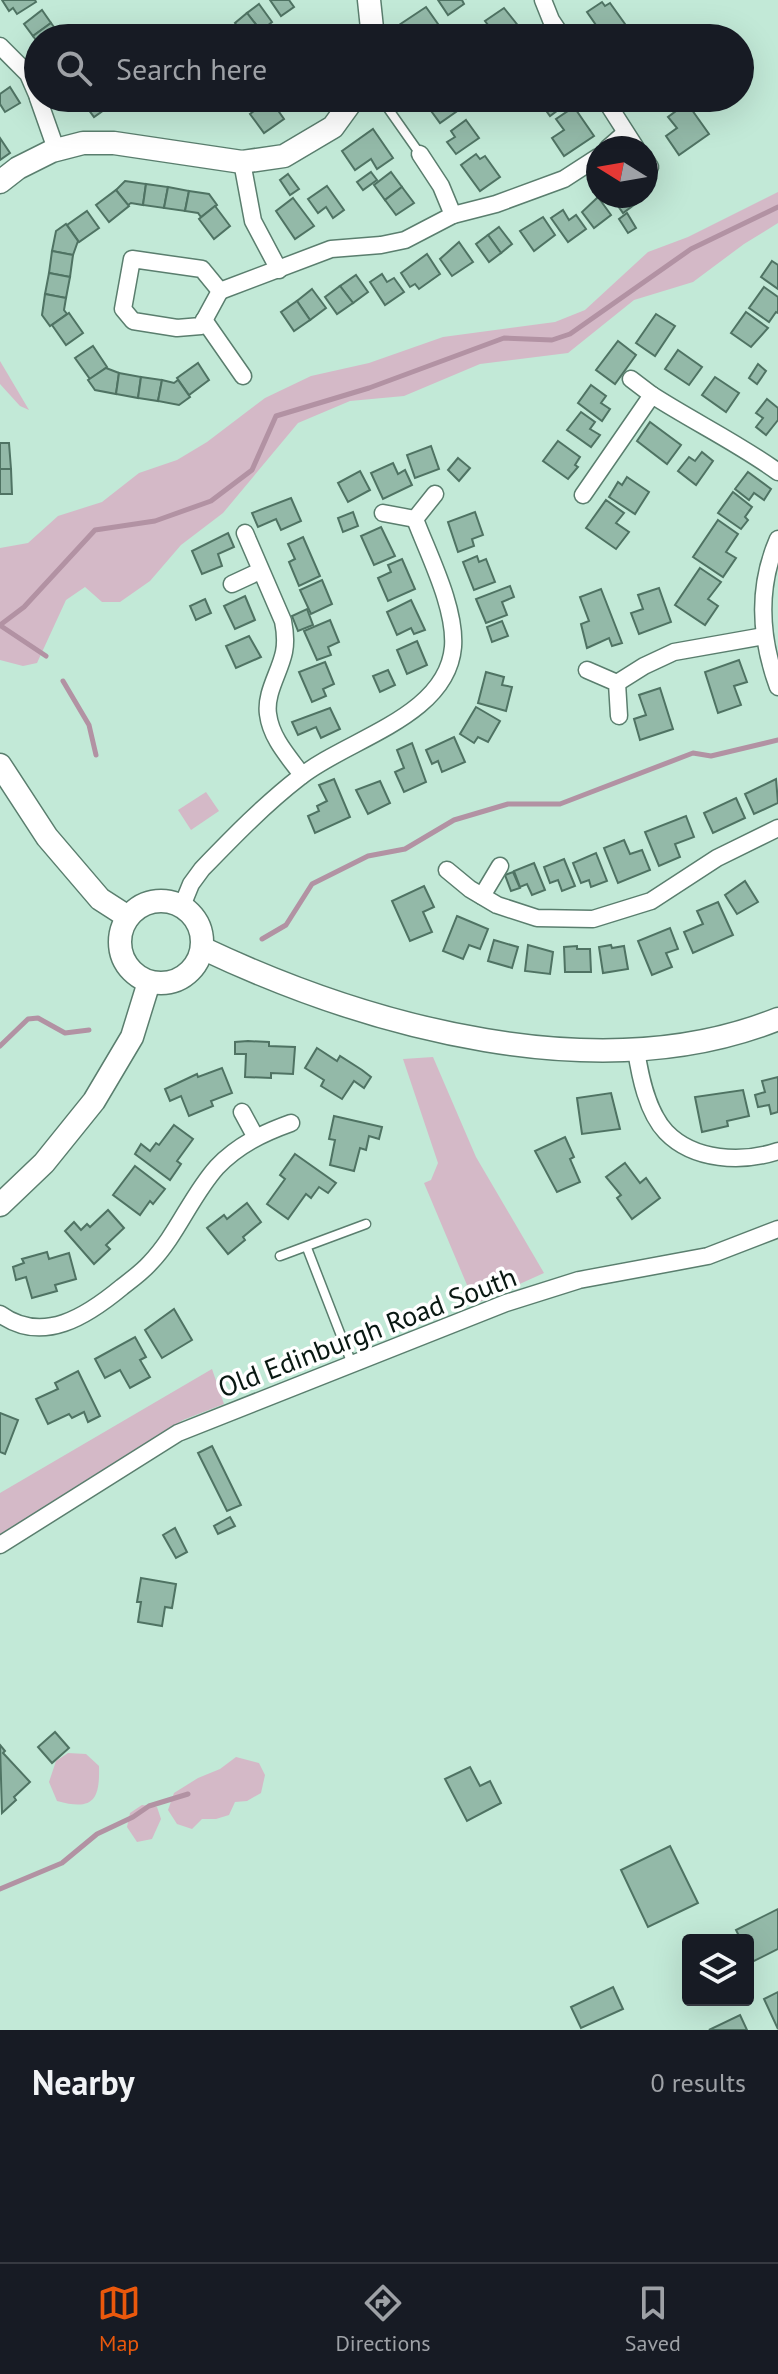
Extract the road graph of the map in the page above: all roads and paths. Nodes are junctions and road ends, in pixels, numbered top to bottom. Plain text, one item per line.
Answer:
1 (369, 0) edge
2 (543, 0) edge
3 (372, 24) edge
4 (554, 24) edge
5 (0, 46) edge
6 (24, 70) edge
7 (43, 112) edge
8 (344, 112) edge
9 (391, 112) edge
10 (612, 112) edge
11 (624, 134) joint
12 (622, 136) edge
13 (56, 149) junction
14 (420, 154) joint
15 (242, 162) junction
16 (586, 165) edge
17 (0, 182) edge
18 (453, 215) junction
19 (279, 270) junction
20 (220, 291) junction
21 (204, 320) junction
22 (243, 376) dead end
23 (631, 379) dead end
24 (652, 395) junction
25 (778, 472) edge
26 (435, 494) dead end
27 (583, 495) dead end
28 (383, 513) dead end
29 (415, 519) junction
30 (245, 533) dead end
31 (778, 539) edge
32 (260, 571) junction
33 (232, 584) dead end
34 (764, 636) junction
35 (587, 670) dead end
36 (617, 683) junction
37 (778, 687) edge
38 (619, 716) dead end
39 (0, 765) edge
40 (302, 775) junction
41 (778, 828) edge
42 (500, 866) dead end
43 (447, 870) dead end
44 (482, 896) junction
45 (182, 906) junction
46 (128, 917) junction
47 (202, 948) junction
48 (149, 982) junction
49 (778, 1019) edge
50 (636, 1050) junction
51 (242, 1112) dead end
52 (291, 1123) dead end
53 (255, 1136) junction
54 (778, 1151) edge
55 (0, 1205) edge
56 (366, 1224) dead end
57 (778, 1229) edge
58 (307, 1248) junction
59 (280, 1256) dead end
60 (0, 1314) edge
61 (352, 1365) junction
62 (0, 1545) edge

1 - 3 street
2 - 4 street
5 - 6 street
7 - 13 street
8 - 15 street
9 - 14 lane
10 - 11 street
11 - 12 street
13 - 15 street
13 - 17 street
14 - 18 street
15 - 19 street
16 - 18 street
18 - 19 street
19 - 20 street
20 - 21 street
20 - 21 street
21 - 22 street
23 - 24 street
24 - 25 street
24 - 27 street
26 - 29 street
28 - 29 street
29 - 40 street
30 - 32 street
31 - 34 street
32 - 33 street
32 - 40 street
34 - 36 street
34 - 37 street
35 - 36 street
36 - 38 street
39 - 46 street
40 - 45 street
41 - 44 street
42 - 44 street
43 - 44 street
45 - 46 street
45 - 47 street
46 - 48 street
47 - 48 street
47 - 50 street
48 - 55 street
49 - 50 street
50 - 54 street
51 - 53 street
52 - 53 street
53 - 60 street
56 - 58 lane
57 - 61 street, Old Edinburgh Road South
58 - 59 lane
58 - 61 lane
61 - 62 street, Old Edinburgh Road South

